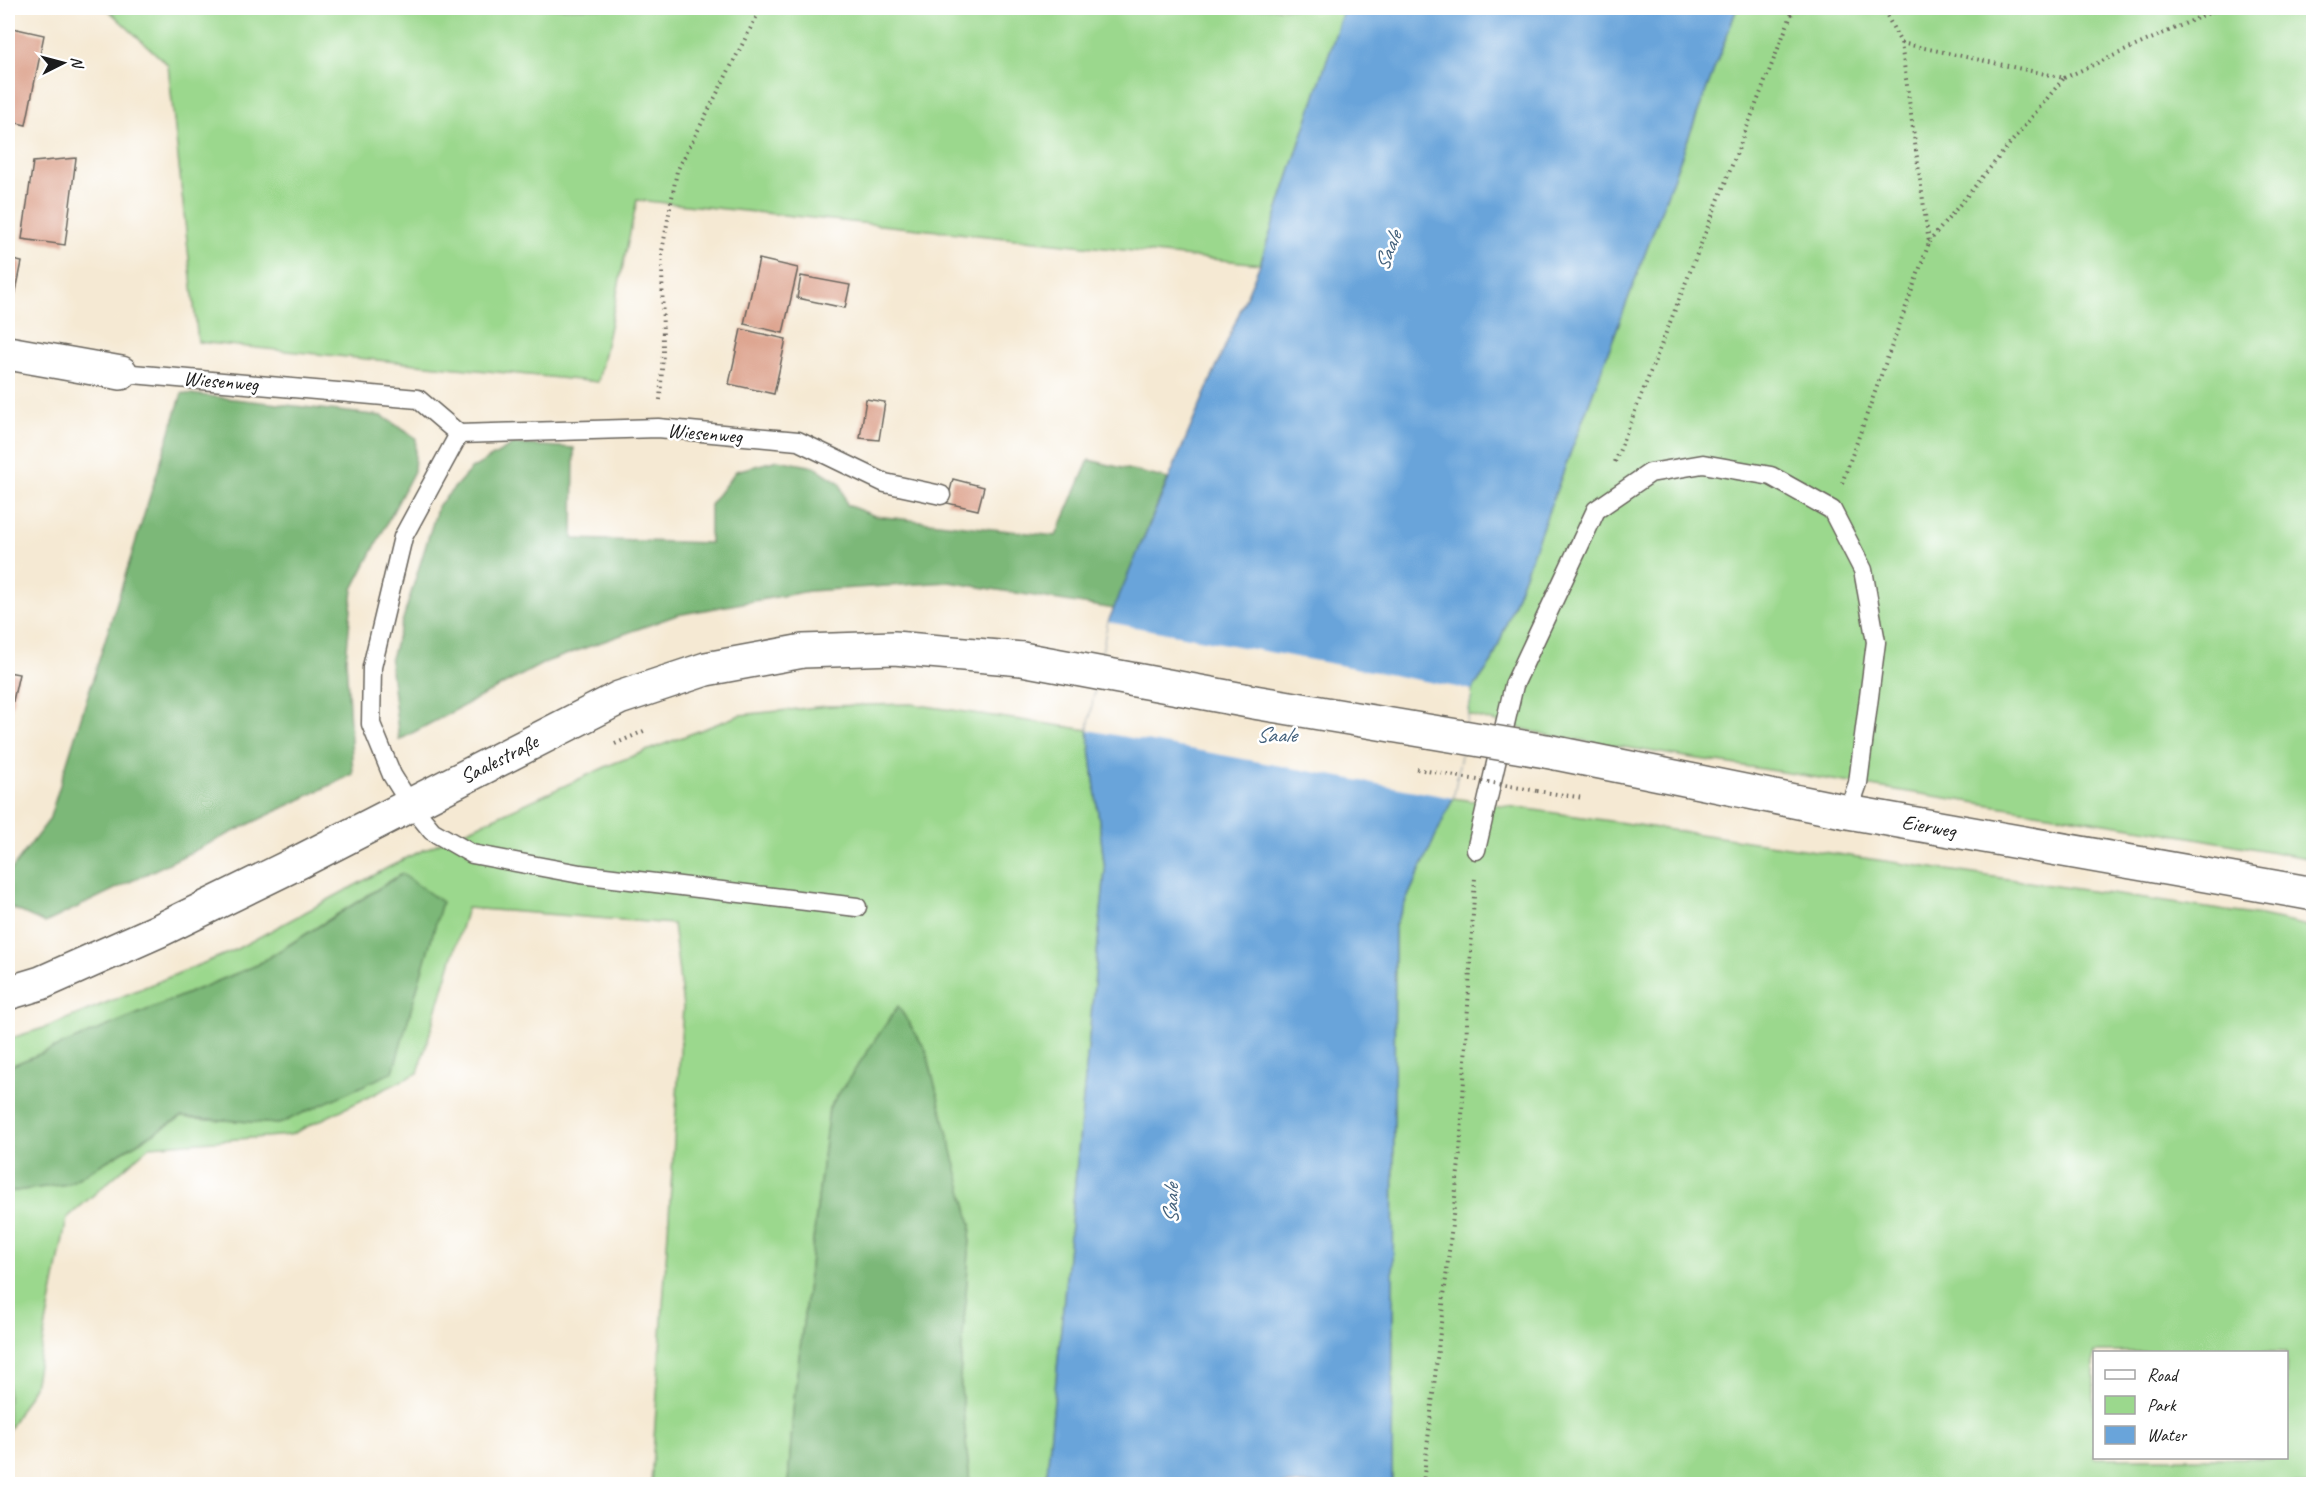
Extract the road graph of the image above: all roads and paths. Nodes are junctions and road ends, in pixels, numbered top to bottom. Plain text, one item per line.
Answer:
1 (761, 8) edge
2 (1794, 8) edge
3 (1883, 8) edge
4 (2220, 8) edge
5 (1901, 43) junction
6 (2064, 78) junction
7 (1929, 243) junction
8 (8, 353) edge
9 (122, 373) joint
10 (658, 428) junction
11 (459, 434) junction
12 (941, 495) dead end
13 (1596, 510) junction
14 (1832, 510) junction
15 (652, 727) dead end
16 (610, 746) dead end
17 (1546, 751) joint
18 (410, 804) junction
19 (1848, 812) junction
20 (1476, 850) joint
21 (2313, 894) edge
22 (857, 907) dead end
23 (8, 993) edge
24 (1423, 1485) edge

1 - 10 path
2 - 13 path
3 - 5 path
4 - 6 path
5 - 6 path
5 - 7 path
6 - 7 path
7 - 14 path
8 - 9 street, Wiesenweg
9 - 11 lane, Wiesenweg
10 - 11 lane, Wiesenweg
10 - 12 lane, Wiesenweg
11 - 18 lane
13 - 14 lane
13 - 20 lane
14 - 19 lane
15 - 16 path
17 - 18 street, Saalestraße, bridge
17 - 19 street, Eierweg
18 - 22 lane
18 - 23 street, Saalestraße
19 - 21 street, Eierweg
20 - 24 path

